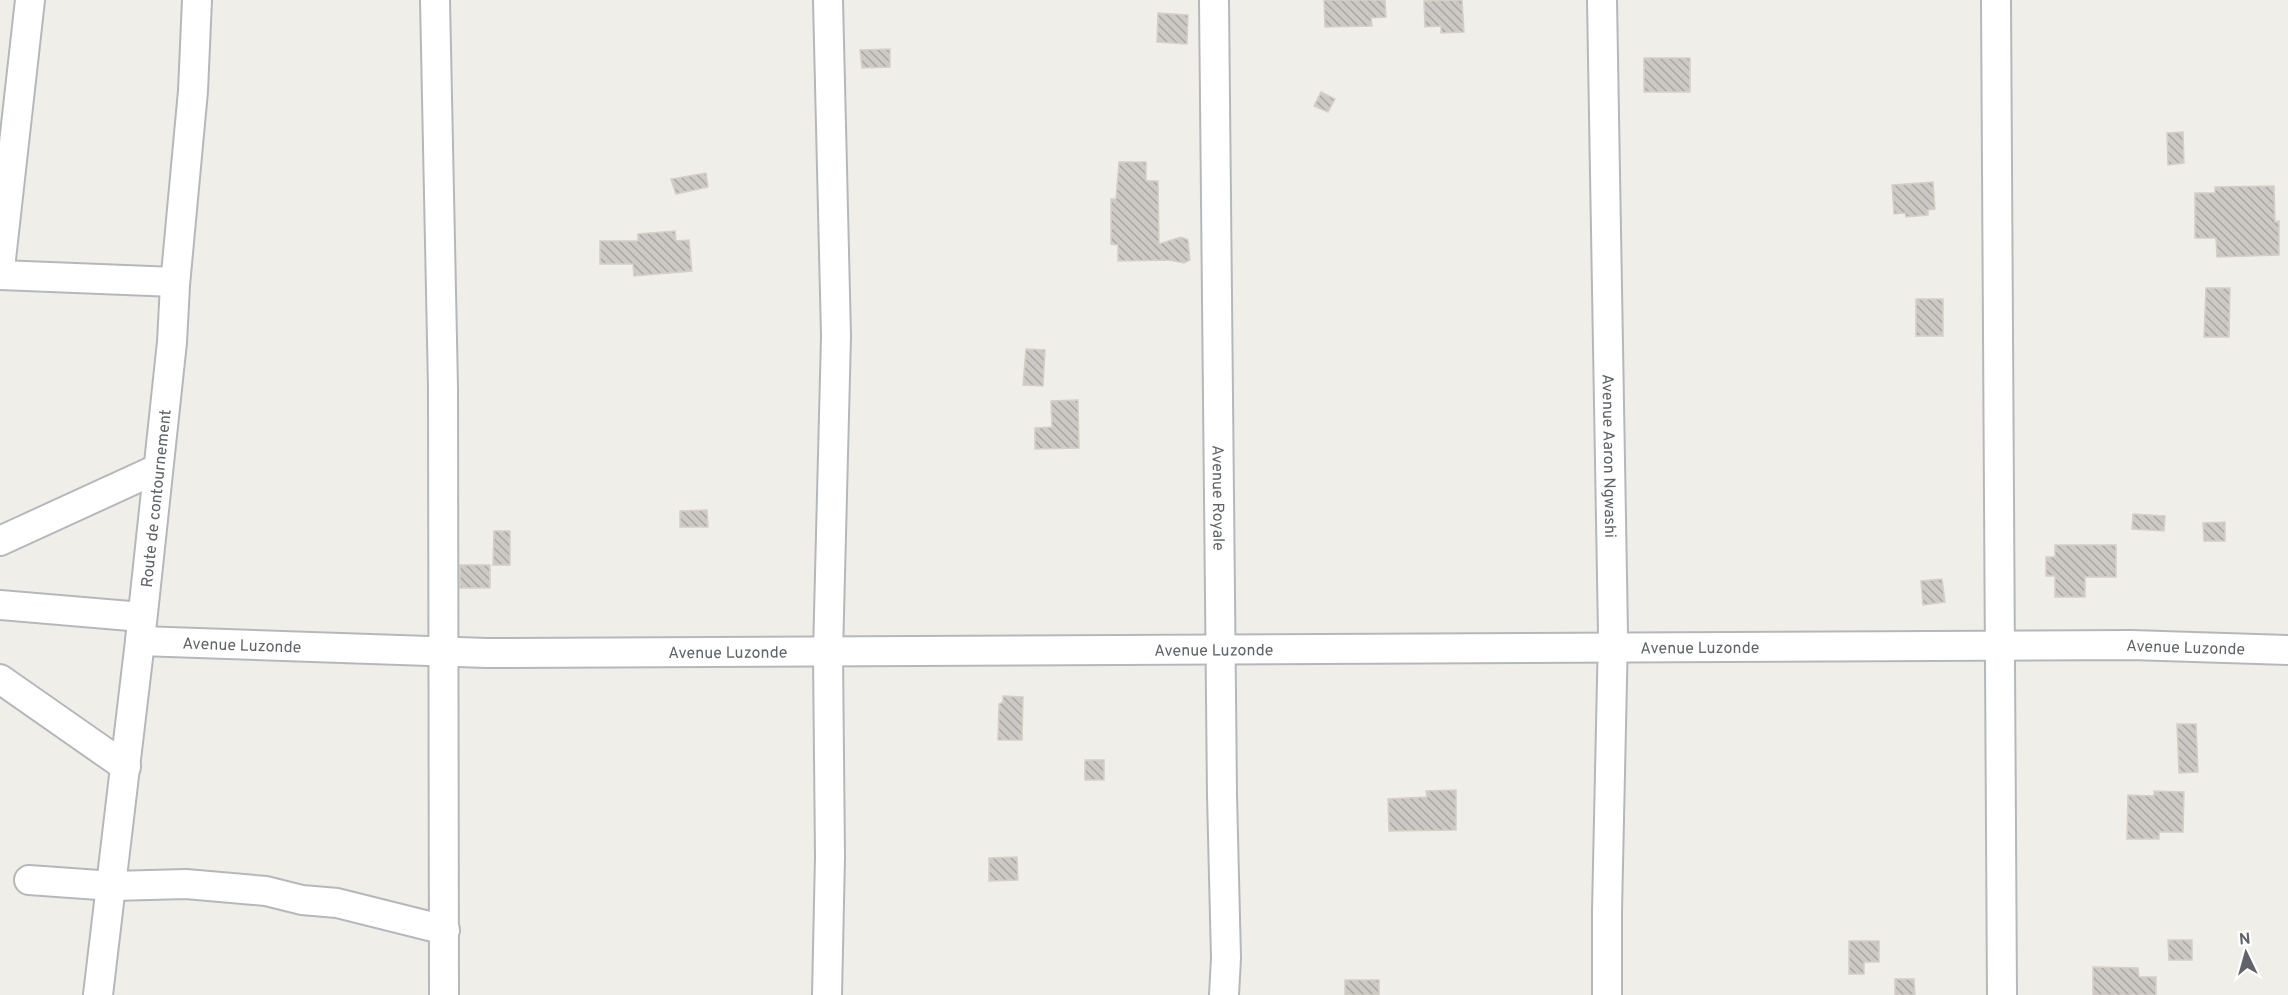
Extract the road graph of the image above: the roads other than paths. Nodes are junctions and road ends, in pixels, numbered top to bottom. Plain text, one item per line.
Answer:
1 (30, 0) edge
2 (197, 0) edge
3 (435, 0) edge
4 (828, 0) edge
5 (1214, 0) edge
6 (1602, 0) edge
7 (1996, 0) edge
8 (0, 268) edge
9 (0, 275) edge
10 (175, 282) junction
11 (157, 469) junction
12 (0, 541) edge
13 (0, 605) edge
14 (141, 629) junction
15 (1999, 645) junction
16 (1613, 647) junction
17 (1221, 649) junction
18 (2288, 650) edge
19 (442, 651) junction
20 (828, 651) junction
21 (0, 679) edge
22 (126, 767) junction
23 (29, 880) dead end
24 (112, 886) junction
25 (445, 930) junction
26 (98, 995) edge
27 (444, 995) edge
28 (827, 995) edge
29 (1224, 995) edge
30 (1607, 995) edge
31 (2002, 995) edge

1 - 8 street
2 - 10 street, Route de contournement
3 - 19 street
4 - 20 street
5 - 17 street, Avenue Royale
6 - 16 street, Avenue Aaron Ngwashi
7 - 15 street
9 - 10 street
10 - 11 street, Route de contournement
11 - 12 street
11 - 14 street, Route de contournement
13 - 14 street, Avenue Luzonde
14 - 19 street, Avenue Luzonde
14 - 22 street, Route de contournement
15 - 16 street, Avenue Luzonde
15 - 18 street, Avenue Luzonde
15 - 31 street
16 - 17 street, Avenue Luzonde
16 - 30 street, Avenue Aaron Ngwashi
17 - 20 street, Avenue Luzonde
17 - 29 street, Avenue Royale
19 - 20 street, Avenue Luzonde
19 - 25 street
20 - 28 street
21 - 22 street
22 - 24 street, Route de contournement
23 - 24 street
24 - 25 street
24 - 26 street, Route de contournement
25 - 27 street

